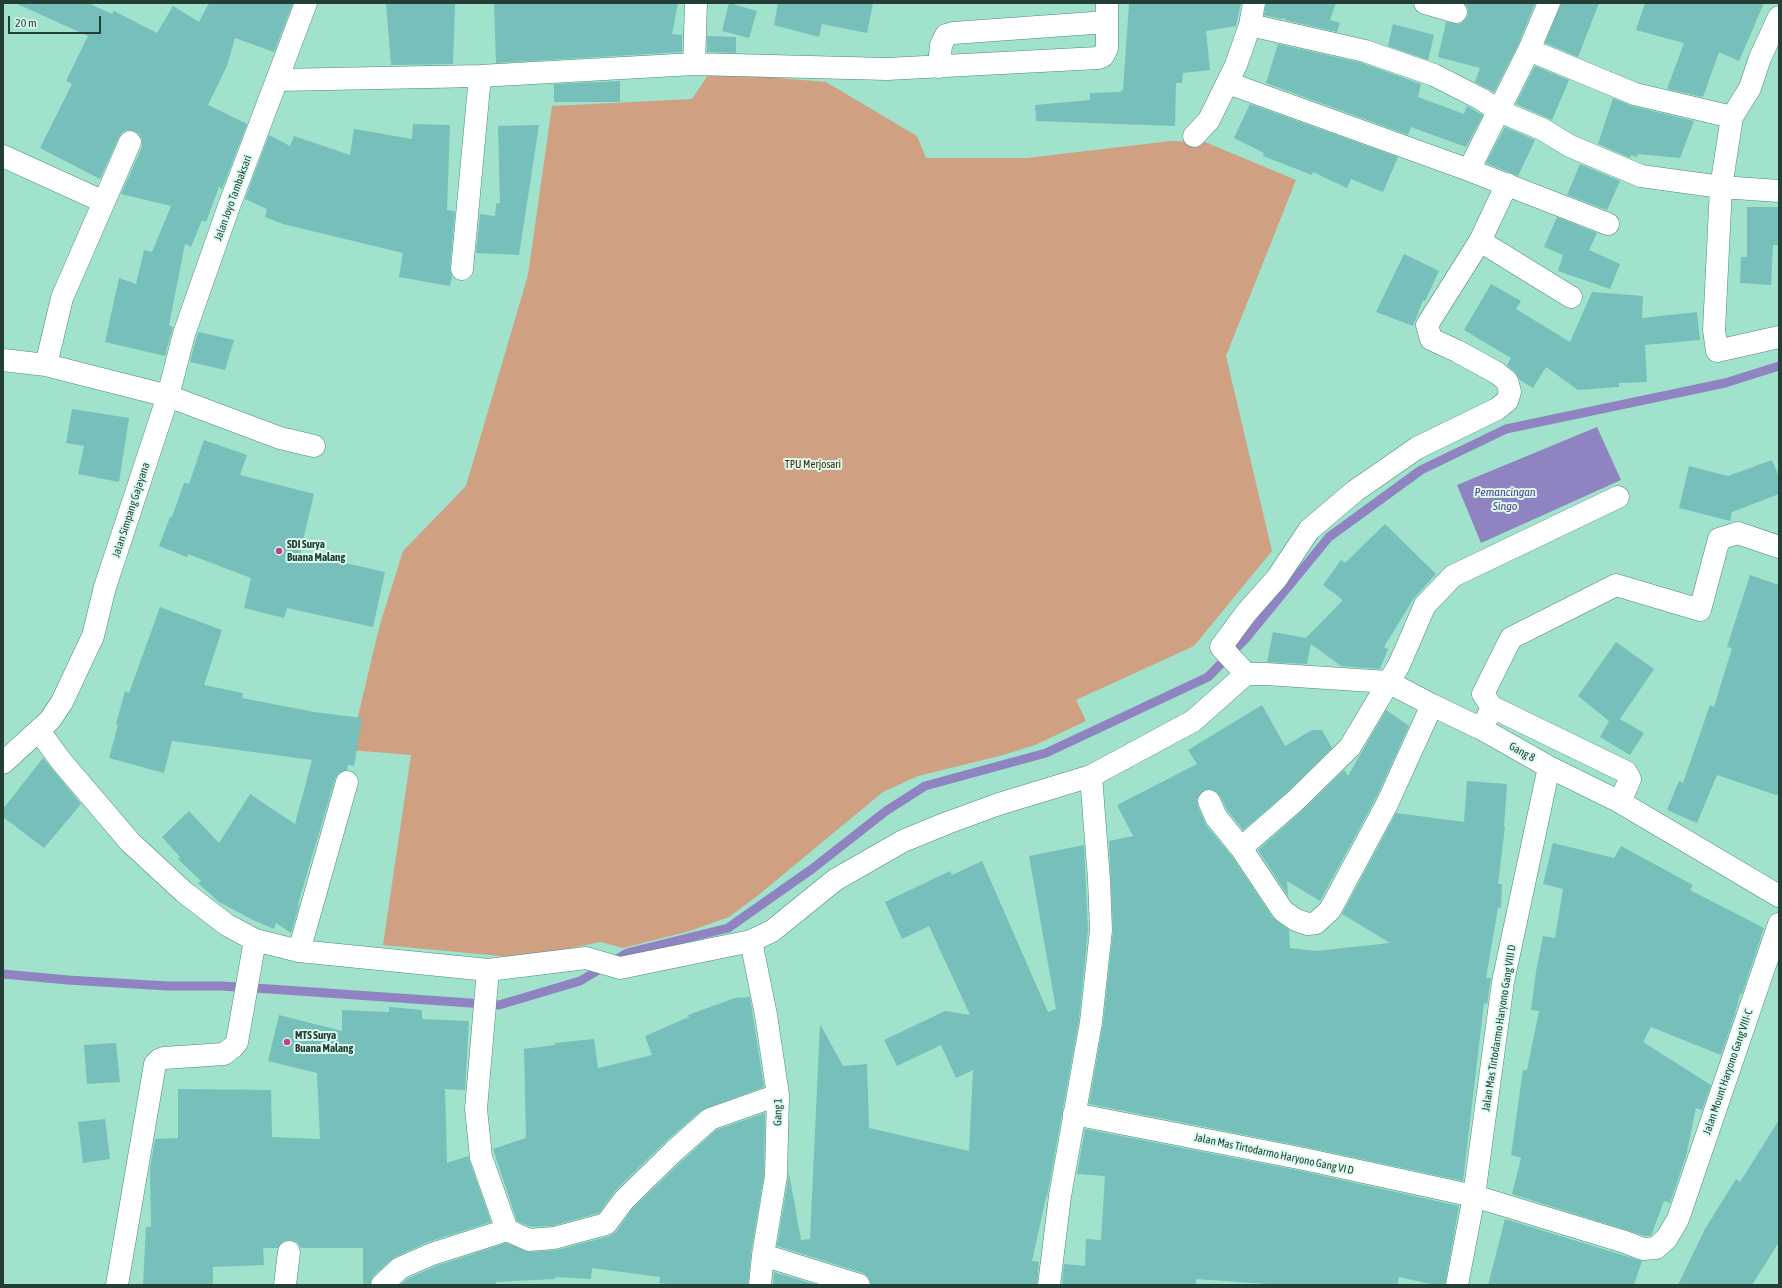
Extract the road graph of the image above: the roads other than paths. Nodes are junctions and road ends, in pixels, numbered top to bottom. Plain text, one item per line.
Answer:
1 (306, 3) edge
2 (696, 3) edge
3 (1254, 3) edge
4 (1426, 3) edge
5 (1549, 3) edge
6 (1107, 12) edge
7 (1456, 12) dead end
8 (1779, 17) edge
9 (1250, 24) junction
10 (1529, 50) junction
11 (694, 64) junction
12 (939, 67) junction
13 (480, 76) junction
14 (277, 80) junction
15 (1228, 83) junction
16 (1499, 111) junction
17 (1732, 117) junction
18 (1194, 136) dead end
19 (130, 142) dead end
20 (3, 156) edge
21 (1469, 170) junction
22 (1507, 184) junction
23 (1721, 187) junction
24 (1779, 191) edge
25 (104, 202) junction
26 (1608, 224) dead end
27 (1480, 240) junction
28 (462, 268) dead end
29 (1571, 297) dead end
30 (1779, 337) edge
31 (3, 360) edge
32 (46, 365) junction
33 (168, 396) junction
34 (314, 446) dead end
35 (1618, 497) dead end
36 (1779, 547) edge
37 (1242, 671) junction
38 (1388, 682) junction
39 (1432, 705) junction
40 (1492, 707) junction
41 (1482, 729) junction
42 (39, 731) junction
43 (5, 757) edge
44 (1549, 767) junction
45 (1091, 776) junction
46 (347, 782) dead end
47 (1209, 801) dead end
48 (1620, 802) junction
49 (1241, 848) junction
50 (1779, 896) edge
51 (1779, 924) edge
52 (255, 940) junction
53 (751, 941) junction
54 (299, 951) junction
55 (487, 979) junction
56 (778, 1095) junction
57 (1074, 1114) junction
58 (1474, 1196) junction
59 (507, 1230) junction
60 (289, 1252) dead end
61 (763, 1255) junction
62 (117, 1285) edge
63 (285, 1285) edge
64 (382, 1285) edge
65 (760, 1285) edge
66 (859, 1285) edge
67 (1049, 1285) edge
68 (1457, 1285) edge

1 - 14 street, Jalan Joyo Tambaksari
2 - 11 street
3 - 9 street
4 - 7 street
5 - 10 street
6 - 12 street
6 - 12 street
8 - 17 street
9 - 15 street
9 - 16 street
10 - 16 street
10 - 17 street
11 - 12 street
11 - 13 street
13 - 14 street
13 - 28 street
14 - 33 street, Jalan Joyo Tambaksari
15 - 18 street
15 - 21 street
16 - 21 street
16 - 23 street
17 - 23 street
19 - 25 street
20 - 25 street
21 - 22 street
22 - 26 street
22 - 27 street
23 - 24 street
23 - 30 street
25 - 32 street
27 - 29 street
27 - 37 street
31 - 32 street
32 - 33 street
33 - 34 street
33 - 42 street, Jalan Simpang Gajayana
35 - 38 street
36 - 40 street
37 - 38 street, Gang 8
37 - 45 street
38 - 39 street, Gang 8
38 - 49 street
39 - 41 street, Gang 8
39 - 49 street
40 - 41 street
40 - 48 street
41 - 44 street, Gang 8
42 - 43 street, Jalan Simpang Gajayana
42 - 52 street
44 - 48 street, Gang 8
44 - 58 street, Jalan Mas Tirtodarmo Haryono Gang VIII D
45 - 53 street
45 - 57 street
46 - 54 street
47 - 49 street
48 - 50 street, Gang 8
51 - 58 street, Jalan Mount Haryono Gang VIII-C
52 - 54 street
52 - 62 street
53 - 55 street
53 - 56 street, Gang 1
54 - 55 street
55 - 59 street
56 - 59 street
56 - 61 street, Gang 1
57 - 58 street, Jalan Mas Tirtodarmo Haryono Gang VI D
57 - 67 street
58 - 68 street, Jalan Mas Tirtodarmo Haryono Gang VIII D
59 - 64 street
60 - 63 street
61 - 65 street, Gang 1
61 - 66 street

